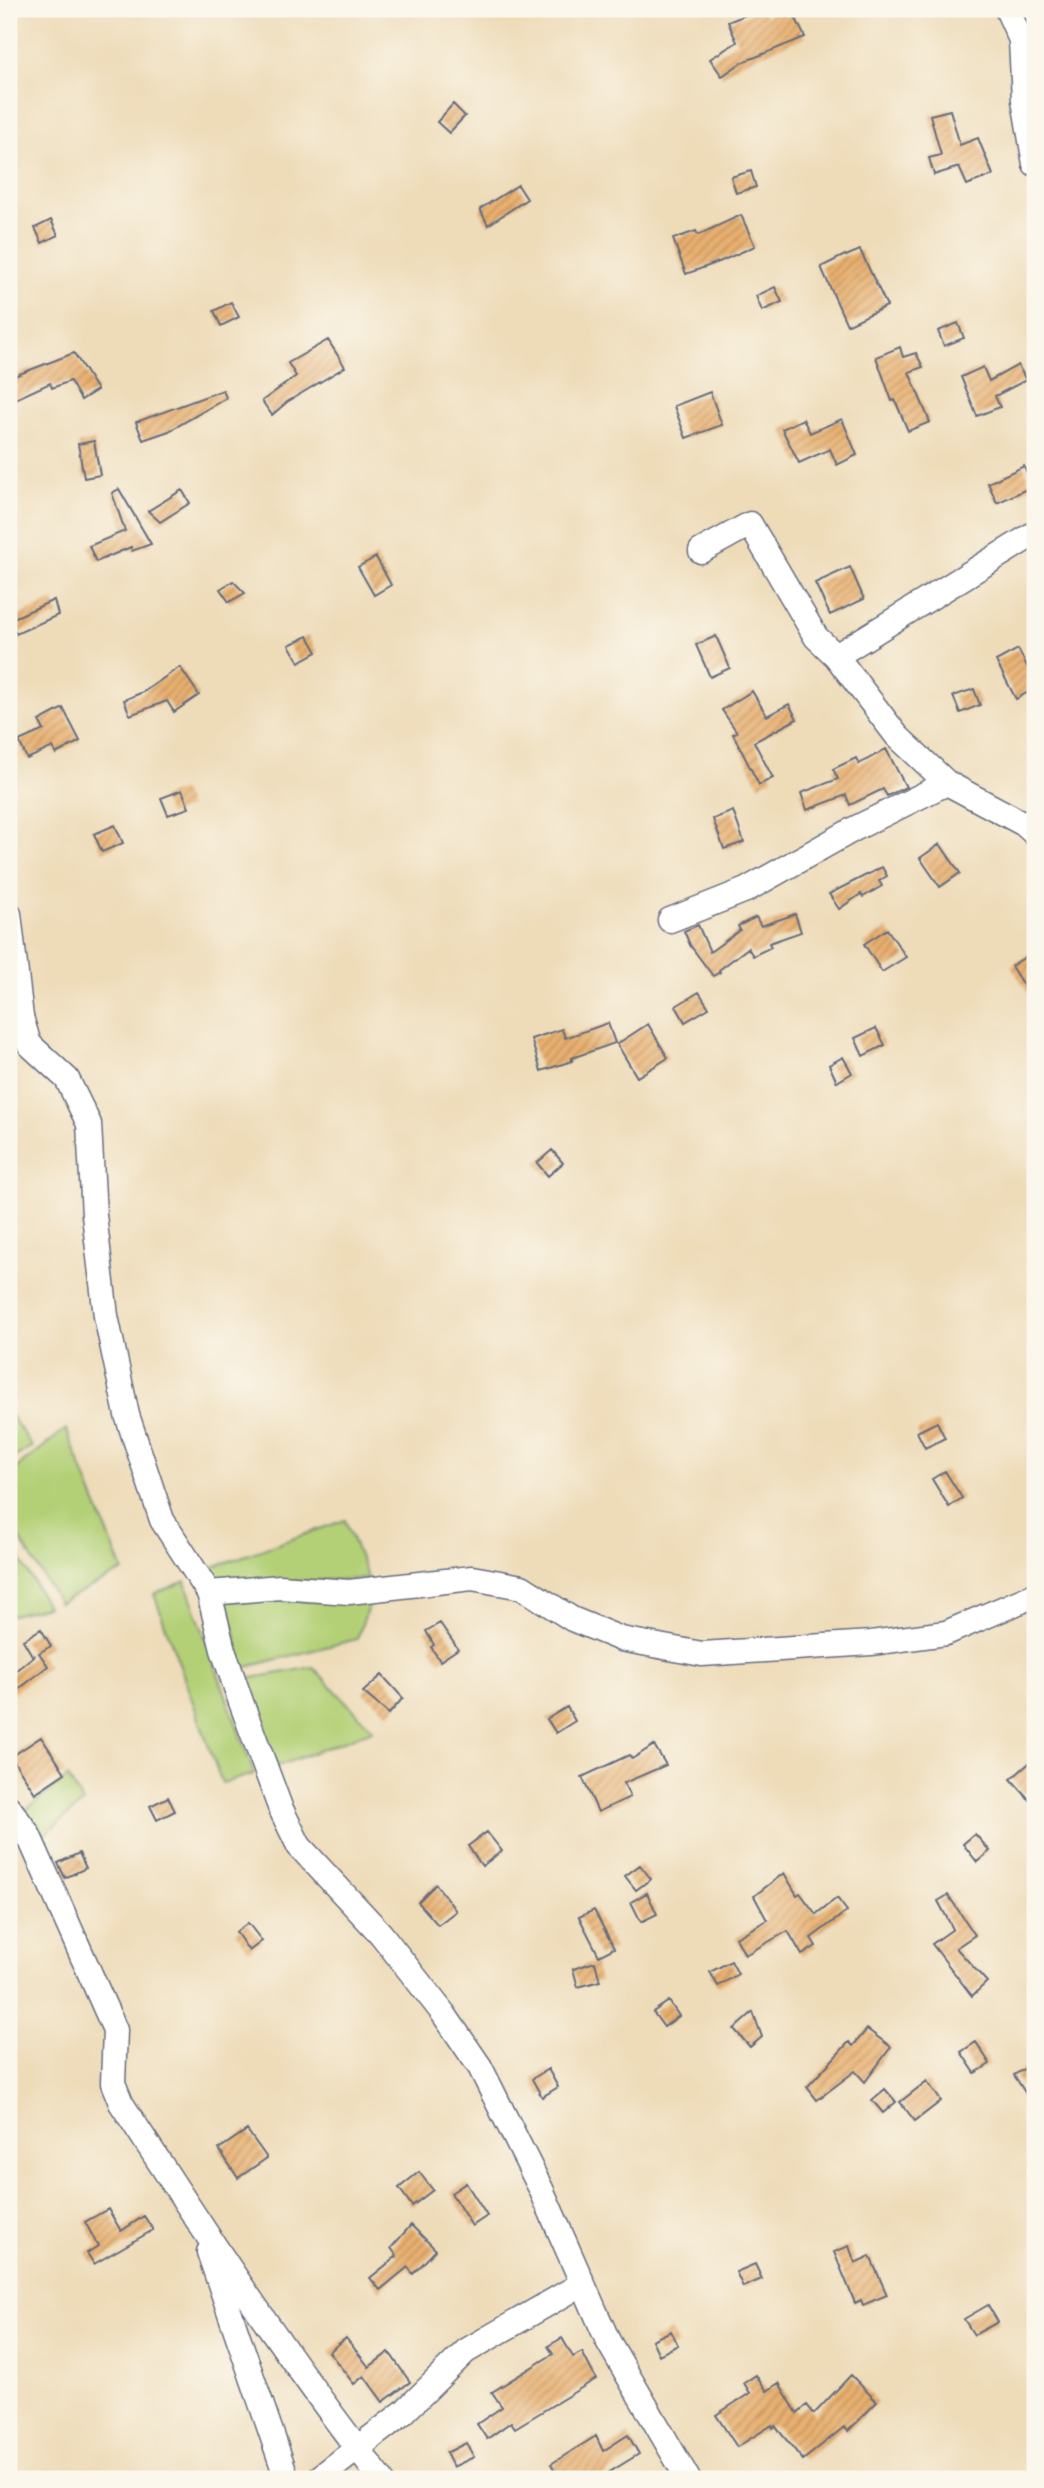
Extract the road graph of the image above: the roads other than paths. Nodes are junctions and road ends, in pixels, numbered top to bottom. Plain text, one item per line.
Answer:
1 (1007, 9) edge
2 (1035, 164) edge
3 (1035, 533) edge
4 (701, 551) dead end
5 (836, 656) junction
6 (947, 783) junction
7 (1035, 834) edge
8 (9, 914) edge
9 (670, 920) dead end
10 (209, 1592) junction
11 (1035, 1595) edge
12 (9, 1808) edge
13 (200, 2224) junction
14 (582, 2284) junction
15 (356, 2448) junction
16 (287, 2479) edge
17 (318, 2479) edge
18 (381, 2479) edge
19 (688, 2479) edge

1 - 2 street
3 - 5 street
4 - 5 street
5 - 6 street
6 - 7 street
6 - 9 street
8 - 10 street
10 - 11 street
10 - 14 street
12 - 13 street
13 - 15 street
13 - 16 street
14 - 15 street
14 - 19 street
15 - 17 street
15 - 18 street

